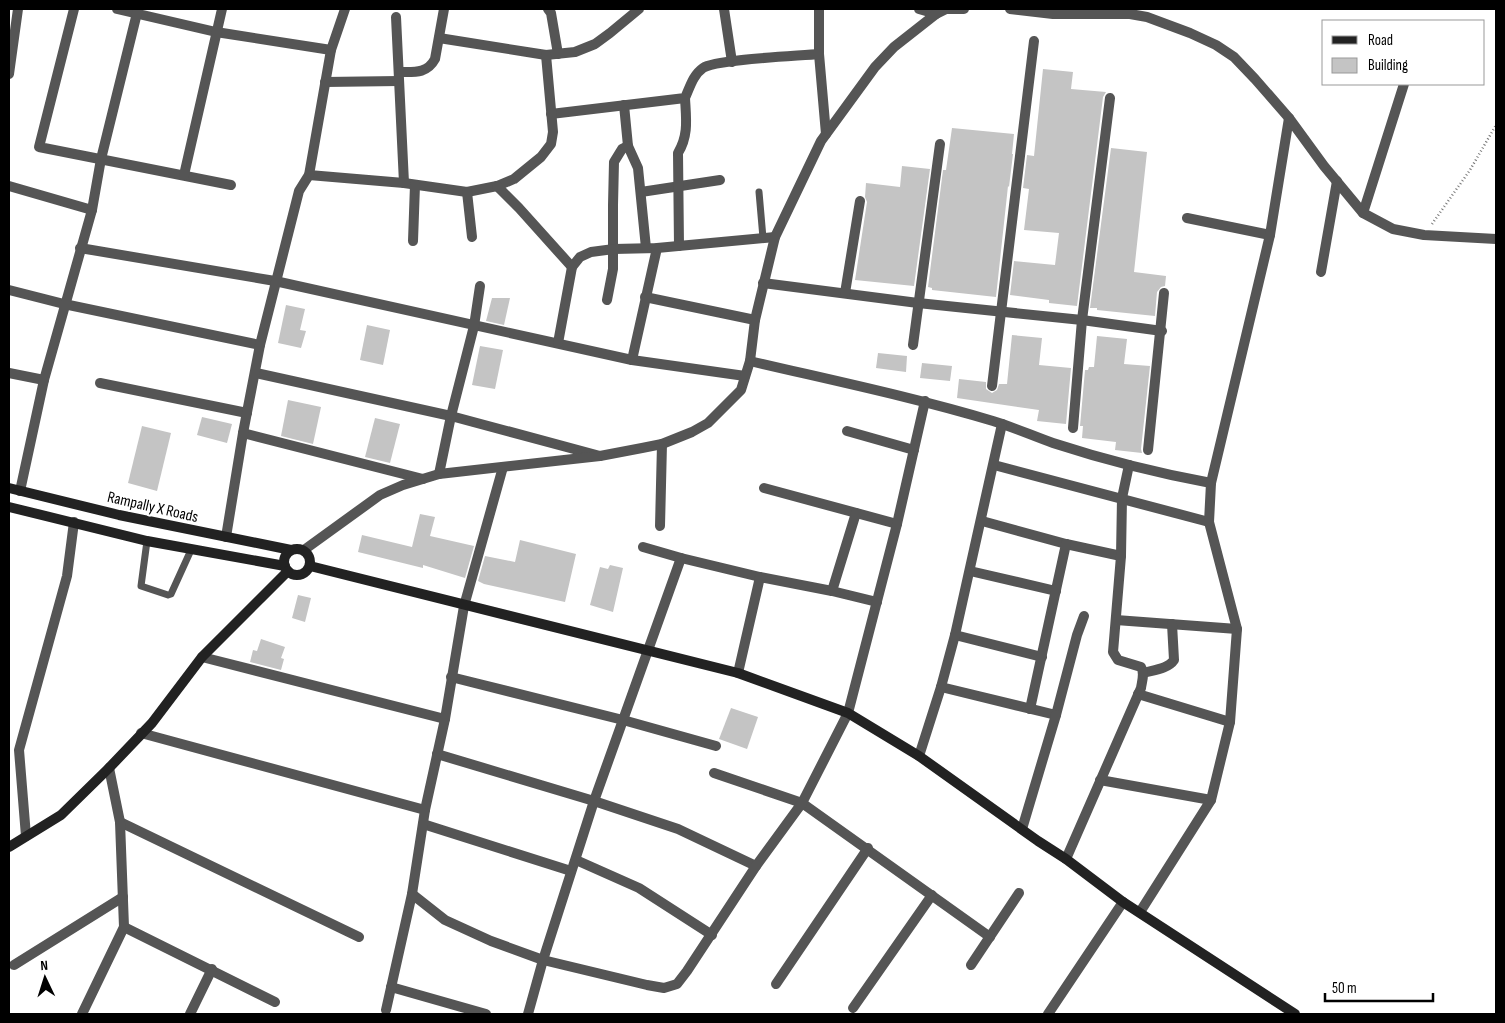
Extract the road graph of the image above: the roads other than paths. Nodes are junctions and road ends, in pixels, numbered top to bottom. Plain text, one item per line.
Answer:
1 (18, 9) edge
2 (74, 9) edge
3 (117, 9) edge
4 (222, 9) edge
5 (345, 9) edge
6 (444, 9) edge
7 (548, 9) edge
8 (639, 9) edge
9 (724, 9) edge
10 (819, 9) edge
11 (919, 9) edge
12 (946, 9) edge
13 (964, 9) edge
14 (1010, 9) edge
15 (137, 12) edge
16 (936, 14) junction
17 (396, 16) dead end
18 (216, 32) junction
19 (439, 38) junction
20 (1034, 41) dead end
21 (331, 50) junction
22 (546, 54) junction
23 (558, 54) junction
24 (820, 54) junction
25 (732, 62) junction
26 (9, 74) edge
27 (399, 77) junction
28 (325, 82) junction
29 (1404, 85) edge
30 (685, 98) junction
31 (1110, 98) dead end
32 (624, 105) junction
33 (551, 114) junction
34 (1289, 118) junction
35 (826, 134) junction
36 (940, 144) dead end
37 (628, 146) junction
38 (101, 159) junction
39 (184, 175) junction
40 (309, 175) junction
41 (720, 180) dead end
42 (1337, 181) junction
43 (409, 184) junction
44 (231, 185) dead end
45 (9, 186) edge
46 (497, 186) junction
47 (677, 186) junction
48 (467, 192) junction
49 (640, 192) junction
50 (760, 192) dead end
51 (860, 201) dead end
52 (92, 210) junction
53 (1363, 213) junction
54 (1187, 218) dead end
55 (1270, 235) junction
56 (774, 237) junction
57 (472, 238) dead end
58 (763, 238) junction
59 (1496, 239) edge
60 (413, 241) dead end
61 (678, 246) junction
62 (80, 248) junction
63 (646, 248) junction
64 (657, 248) junction
65 (614, 249) junction
66 (572, 267) junction
67 (1321, 272) dead end
68 (275, 281) junction
69 (763, 284) junction
70 (480, 286) dead end
71 (9, 290) edge
72 (845, 293) junction
73 (1164, 293) dead end
74 (645, 296) junction
75 (607, 300) dead end
76 (918, 303) junction
77 (64, 304) junction
78 (1002, 311) junction
79 (755, 320) junction
80 (1082, 320) junction
81 (474, 326) junction
82 (1162, 331) junction
83 (558, 343) junction
84 (260, 345) junction
85 (913, 345) dead end
86 (632, 360) junction
87 (750, 361) junction
88 (9, 373) edge
89 (256, 373) junction
90 (745, 376) junction
91 (44, 380) junction
92 (100, 383) dead end
93 (992, 386) dead end
94 (925, 401) junction
95 (247, 413) junction
96 (451, 416) junction
97 (1002, 424) junction
98 (1073, 428) dead end
99 (846, 431) dead end
100 (243, 433) junction
101 (662, 444) junction
102 (914, 450) junction
103 (1148, 450) dead end
104 (600, 456) junction
105 (994, 465) junction
106 (1129, 465) junction
107 (503, 467) junction
108 (439, 474) junction
109 (423, 479) junction
110 (1211, 482) junction
111 (9, 488) edge
112 (764, 488) dead end
113 (20, 491) junction
114 (1122, 498) junction
115 (9, 507) edge
116 (856, 513) junction
117 (982, 521) junction
118 (74, 522) junction
119 (1209, 522) junction
120 (897, 524) junction
121 (660, 526) dead end
122 (226, 537) junction
123 (147, 541) junction
124 (1066, 544) junction
125 (643, 547) dead end
126 (191, 550) junction
127 (291, 550) junction
128 (304, 550) junction
129 (1121, 556) junction
130 (681, 558) junction
131 (310, 566) junction
132 (286, 568) junction
133 (970, 571) junction
134 (760, 577) junction
135 (832, 591) junction
136 (1056, 591) junction
137 (876, 602) junction
138 (464, 606) junction
139 (1084, 616) dead end
140 (1116, 620) junction
141 (1172, 624) junction
142 (1237, 629) junction
143 (955, 635) junction
144 (648, 650) junction
145 (202, 657) junction
146 (1042, 657) junction
147 (738, 673) junction
148 (1143, 673) junction
149 (451, 678) junction
150 (941, 687) junction
151 (1138, 694) junction
152 (1030, 709) junction
153 (848, 713) junction
154 (1056, 715) junction
155 (445, 719) junction
156 (623, 720) junction
157 (1230, 722) junction
158 (142, 733) junction
159 (716, 746) dead end
160 (437, 754) junction
161 (919, 756) junction
162 (109, 768) junction
163 (714, 773) dead end
164 (1100, 780) junction
165 (1211, 800) junction
166 (594, 801) junction
167 (802, 803) junction
168 (425, 810) junction
169 (120, 822) junction
170 (423, 824) junction
171 (1022, 829) junction
172 (26, 836) junction
173 (9, 847) edge
174 (868, 848) junction
175 (1066, 859) junction
176 (576, 860) junction
177 (756, 866) junction
178 (571, 871) junction
179 (1019, 893) dead end
180 (412, 894) junction
181 (932, 895) junction
182 (123, 897) junction
183 (1123, 902) junction
184 (1140, 912) junction
185 (124, 927) junction
186 (712, 935) junction
187 (359, 937) dead end
188 (990, 938) junction
189 (543, 960) junction
190 (14, 965) dead end
191 (971, 965) dead end
192 (212, 969) junction
193 (776, 984) dead end
194 (391, 987) junction
195 (275, 1002) dead end
196 (853, 1008) dead end
197 (386, 1010) dead end
198 (82, 1014) edge
199 (190, 1014) edge
200 (486, 1014) edge
201 (528, 1014) edge
202 (1048, 1014) edge
203 (1295, 1014) edge

1 - 26 street
2 - 38 street
3 - 15 street
4 - 18 street
5 - 21 street
6 - 19 street
7 - 23 street
8 - 23 street
9 - 25 street
10 - 24 street
11 - 16 street
12 - 13 street
12 - 16 street
14 - 34 street
15 - 18 street
15 - 38 street
16 - 35 street
17 - 27 street
18 - 21 street
18 - 39 street
19 - 22 street
19 - 27 street
20 - 78 street
21 - 28 street
22 - 23 street
22 - 33 street
24 - 25 street
24 - 35 street
25 - 30 street
27 - 28 street
27 - 43 street
28 - 40 street
29 - 53 street
30 - 32 street
30 - 47 street
31 - 80 street
32 - 33 street
32 - 37 street
33 - 46 street
34 - 42 street
34 - 55 street
35 - 56 street
36 - 76 street
37 - 49 street
37 - 65 street
38 - 39 street
38 - 52 street
39 - 44 street
40 - 43 street
40 - 68 street
41 - 47 street
42 - 53 street
42 - 67 street
43 - 48 street
43 - 60 street
45 - 52 street
46 - 48 street
46 - 66 street
47 - 49 street
47 - 61 street
48 - 57 street
49 - 63 street
50 - 58 lane
51 - 72 street
52 - 62 street
53 - 59 street
54 - 55 street
55 - 110 street
56 - 58 street
56 - 69 street
58 - 61 street
61 - 64 street
62 - 68 street
62 - 77 street
63 - 64 street
63 - 65 street
64 - 74 street
65 - 66 street
65 - 75 street
66 - 83 street
68 - 81 street
68 - 84 street
69 - 72 street
69 - 79 street
70 - 81 street
71 - 77 street
72 - 76 street
73 - 82 street
74 - 79 street
74 - 86 street
76 - 78 street
76 - 85 street
77 - 84 street
77 - 91 street
78 - 80 street
78 - 93 street
79 - 87 street
80 - 82 street
80 - 98 street
81 - 83 street
81 - 96 street
82 - 103 street
83 - 86 street
84 - 89 street
86 - 90 street
87 - 90 street
87 - 94 street
88 - 91 street
89 - 95 street
89 - 96 street
90 - 101 street
91 - 113 street
92 - 95 street
94 - 97 street
94 - 102 street
95 - 100 street
96 - 104 street
96 - 108 street
97 - 105 street
97 - 106 street
99 - 102 street
100 - 109 street
100 - 122 street
101 - 104 street
101 - 121 street
102 - 120 street
104 - 107 street
105 - 114 street
105 - 117 street
106 - 110 street
106 - 114 street
107 - 108 street
107 - 138 street
108 - 109 street
109 - 128 street
110 - 119 street
111 - 113 main road, Rampally X Roads
112 - 116 street
113 - 122 main road, Rampally X Roads
114 - 119 street
114 - 129 street
115 - 118 main road
116 - 120 street
116 - 135 street
117 - 124 street
117 - 133 street
118 - 123 main road
118 - 172 street
119 - 142 street
120 - 137 street
122 - 127 main road, Rampally X Roads
123 - 126 main road
123 - 126 lane
124 - 129 street
124 - 136 street
125 - 130 street
126 - 132 main road
127 - 128 main road
127 - 132 main road
128 - 131 main road
129 - 140 street
130 - 134 street
130 - 144 street
131 - 132 main road
131 - 138 main road
132 - 145 main road
133 - 136 street
133 - 143 street
134 - 135 street
134 - 147 street
135 - 137 street
136 - 146 street
137 - 153 street
138 - 144 main road
138 - 149 street
139 - 154 street
140 - 141 street
140 - 148 street
141 - 142 street
141 - 148 street
142 - 157 street
143 - 146 street
143 - 150 street
144 - 147 main road
144 - 156 street
145 - 155 street
145 - 158 main road
146 - 152 street
147 - 153 main road
148 - 151 street
149 - 155 street
149 - 156 street
150 - 152 street
150 - 161 street
151 - 157 street
151 - 164 street
152 - 154 street
153 - 161 main road
153 - 167 street
154 - 171 street
155 - 160 street
156 - 159 street
156 - 166 street
157 - 165 street
158 - 162 main road
158 - 168 street
160 - 166 street
160 - 168 street
161 - 171 main road
162 - 169 street
162 - 172 main road
163 - 167 street
164 - 165 street
164 - 175 street
165 - 184 street
166 - 176 street
166 - 177 street
167 - 174 street
167 - 177 street
168 - 170 street
169 - 182 street
169 - 187 street
170 - 178 street
170 - 180 street
171 - 175 main road
172 - 173 main road
174 - 181 street
174 - 193 street
175 - 183 main road
176 - 178 street
176 - 186 street
177 - 186 street
178 - 189 street
179 - 188 street
180 - 189 street
180 - 194 street
181 - 188 street
181 - 196 street
182 - 185 street
182 - 190 street
183 - 184 main road
183 - 202 street
184 - 203 main road
185 - 192 street
185 - 198 street
186 - 189 street
188 - 191 street
189 - 201 street
192 - 195 street
192 - 199 street
194 - 197 street
194 - 200 street

